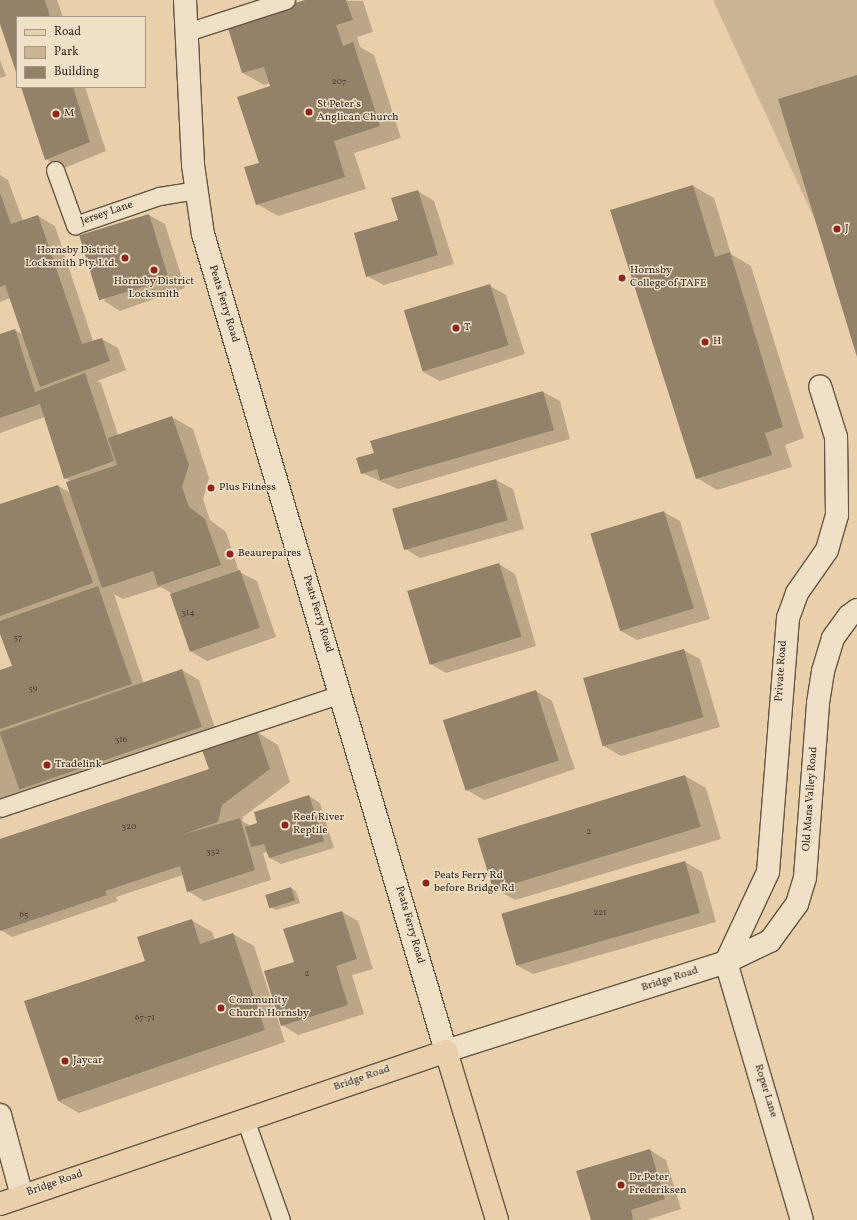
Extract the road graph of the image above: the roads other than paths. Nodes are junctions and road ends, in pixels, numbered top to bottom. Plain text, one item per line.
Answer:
1 (185, 0) edge
2 (286, 0) edge
3 (187, 32) junction
4 (55, 170) dead end
5 (195, 190) junction
6 (820, 386) dead end
7 (857, 610) edge
8 (340, 694) junction
9 (0, 808) edge
10 (726, 962) junction
11 (446, 1051) junction
12 (0, 1115) edge
13 (245, 1119) junction
14 (22, 1196) junction
15 (0, 1204) edge
16 (279, 1219) edge
17 (497, 1220) edge
18 (802, 1220) edge

1 - 3 street, Peats Ferry Road
2 - 3 lane
3 - 5 street, Peats Ferry Road
4 - 5 lane, Jersey Lane
5 - 8 street, Peats Ferry Road
6 - 10 street, Private Road
7 - 10 street, Old Mans Valley Road
8 - 9 lane
8 - 11 street, Peats Ferry Road
10 - 11 street, Bridge Road
10 - 18 street, Roper Lane
11 - 13 main road, Bridge Road
11 - 17 main road, Peats Ferry Road
12 - 14 street
13 - 14 main road, Bridge Road
13 - 16 lane
14 - 15 main road, Bridge Road

